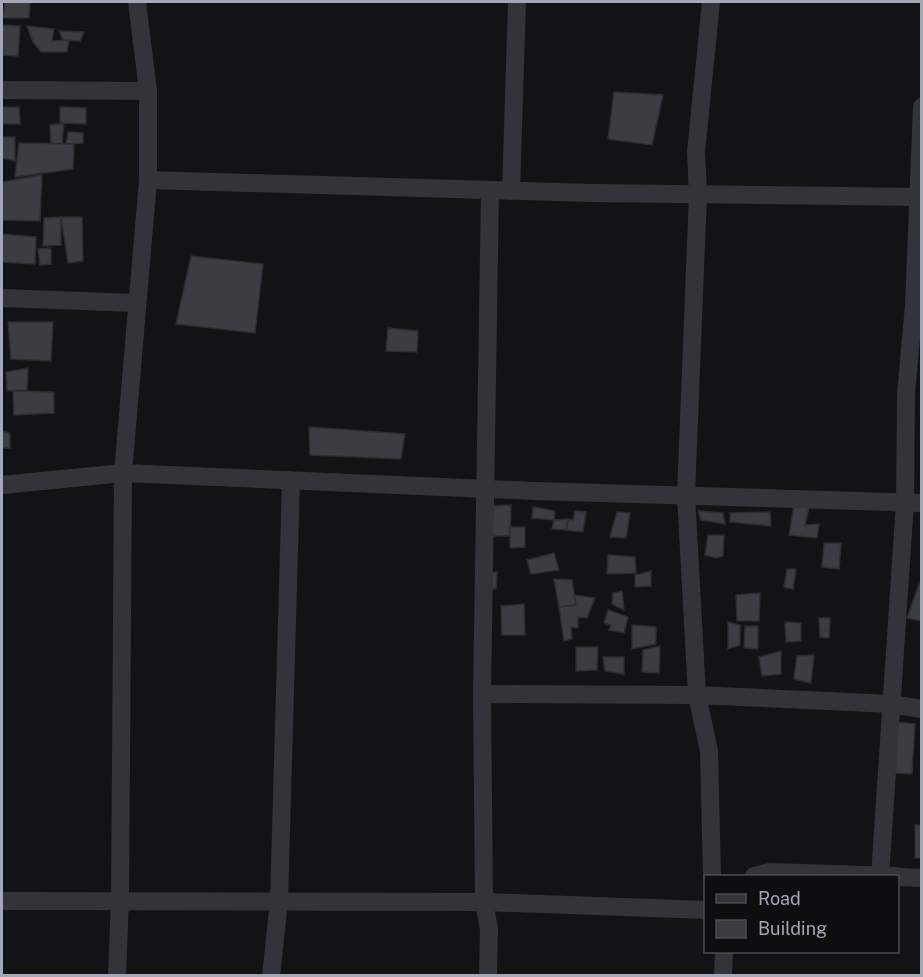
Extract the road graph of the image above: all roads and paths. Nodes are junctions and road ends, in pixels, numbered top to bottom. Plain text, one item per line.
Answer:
1 (137, 2) edge
2 (517, 2) edge
3 (711, 2) edge
4 (2, 90) edge
5 (148, 91) junction
6 (921, 107) edge
7 (148, 180) junction
8 (490, 190) junction
9 (511, 190) junction
10 (698, 194) junction
11 (920, 197) edge
12 (2, 298) edge
13 (136, 303) junction
14 (123, 473) junction
15 (291, 480) junction
16 (2, 485) edge
17 (484, 489) junction
18 (686, 495) junction
19 (913, 503) edge
20 (482, 694) junction
21 (697, 695) junction
22 (892, 704) junction
23 (921, 709) edge
24 (712, 875) edge
25 (758, 875) edge
26 (852, 875) edge
27 (880, 875) edge
28 (899, 877) edge
29 (921, 878) edge
30 (120, 900) junction
31 (2, 901) edge
32 (279, 901) junction
33 (484, 902) junction
34 (704, 910) edge
35 (724, 953) edge
36 (117, 975) edge
37 (271, 975) edge
38 (488, 975) edge
39 (723, 975) edge

1 - 5 street
2 - 9 street
3 - 10 street
4 - 5 street
5 - 7 street
6 - 11 street
7 - 8 street
7 - 13 street
8 - 9 street
8 - 17 street
9 - 10 street
10 - 11 street
10 - 18 street
11 - 19 street
12 - 13 street
13 - 14 street
14 - 15 street
14 - 16 street
14 - 30 street
15 - 17 street
15 - 32 street
17 - 18 street
17 - 20 street
18 - 19 street
18 - 21 street
19 - 22 street
20 - 21 street
20 - 33 street
21 - 22 street
21 - 24 street
22 - 23 street
22 - 27 street
25 - 26 street
28 - 29 street
30 - 31 street
30 - 32 street
30 - 36 street
32 - 33 street
32 - 37 street
33 - 34 street
33 - 38 street
35 - 39 street

